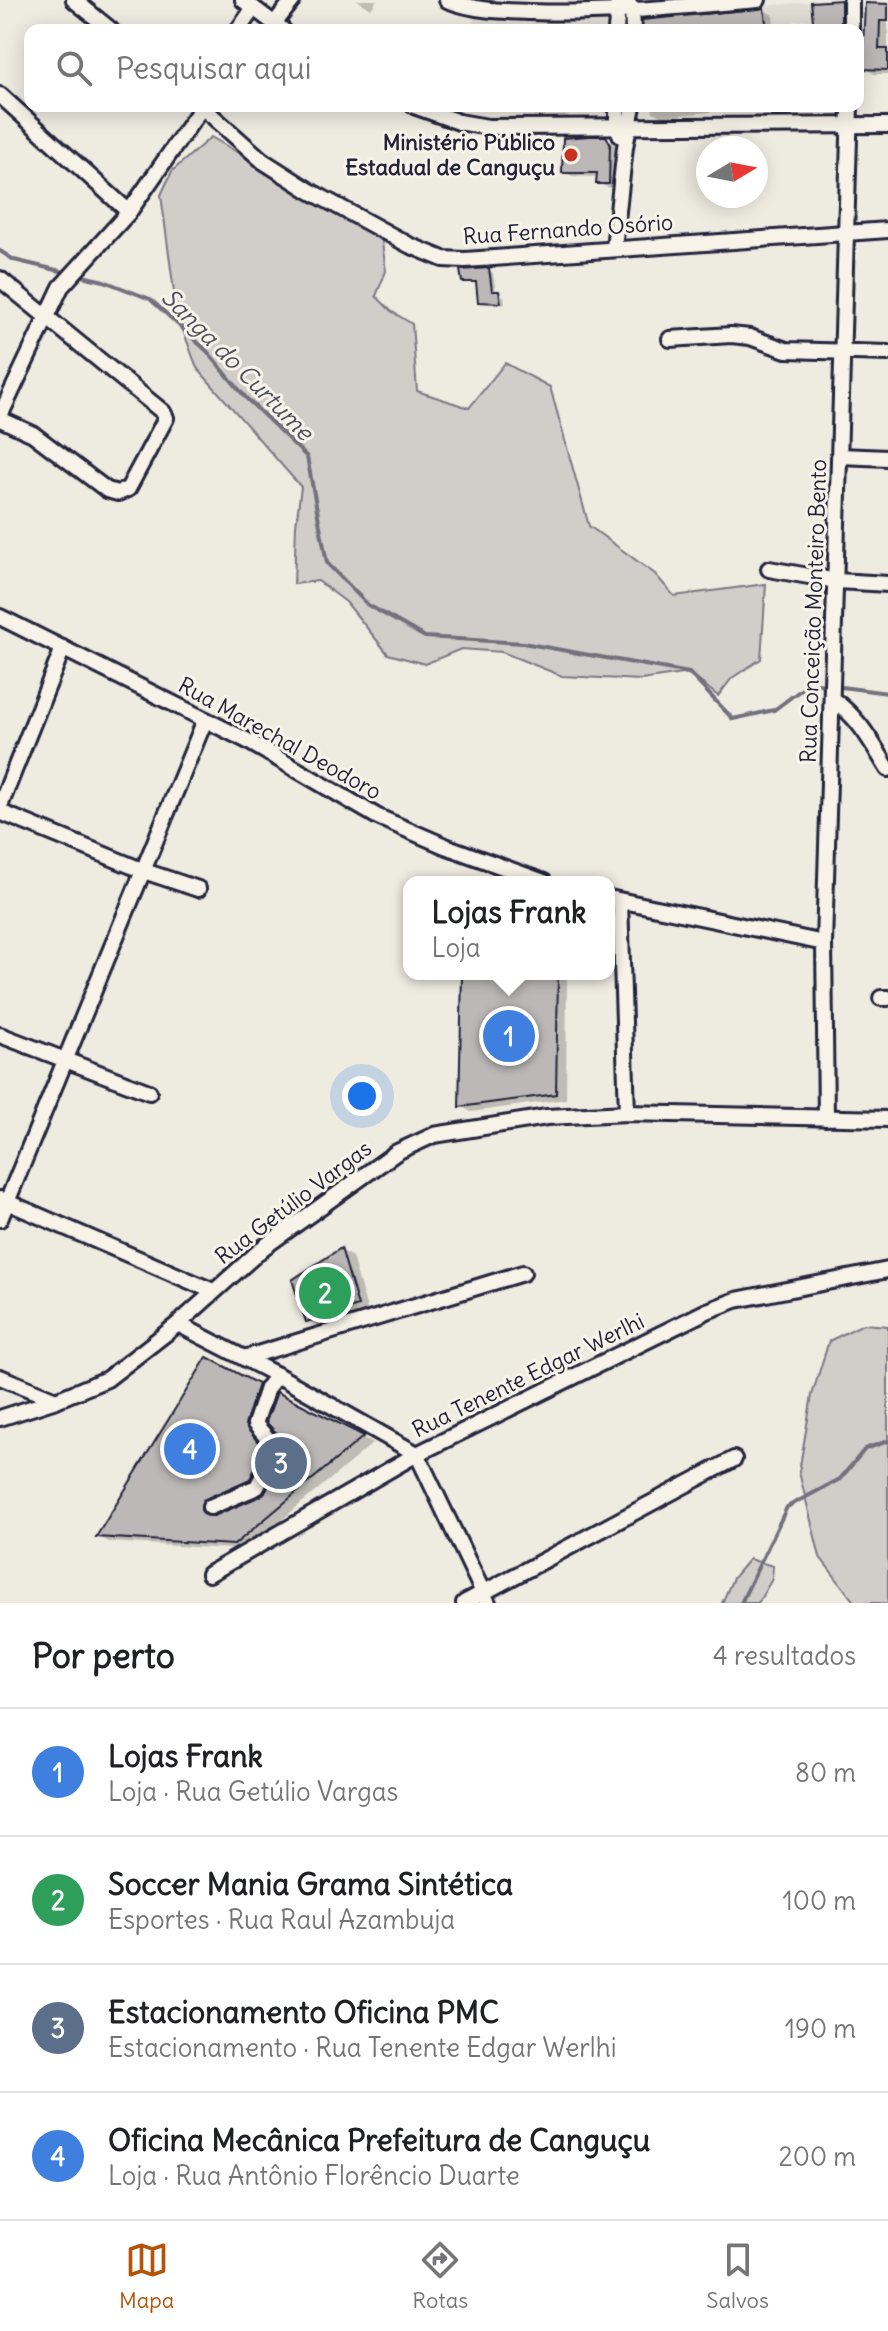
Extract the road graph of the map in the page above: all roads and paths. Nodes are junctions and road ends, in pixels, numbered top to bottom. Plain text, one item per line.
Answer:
1 (74, 0) edge
2 (293, 0) edge
3 (447, 0) edge
4 (758, 0) edge
5 (851, 0) edge
6 (248, 4) edge
7 (629, 5) edge
8 (617, 6) edge
9 (104, 24) edge
10 (240, 24) edge
11 (274, 24) edge
12 (280, 24) edge
13 (851, 24) edge
14 (0, 95) edge
15 (198, 112) edge
16 (209, 112) edge
17 (431, 112) edge
18 (619, 112) edge
19 (630, 112) edge
20 (850, 112) edge
21 (888, 125) edge
22 (623, 127) junction
23 (850, 127) junction
24 (129, 212) junction
25 (888, 230) edge
26 (848, 232) junction
27 (614, 248) junction
28 (0, 279) edge
29 (46, 315) junction
30 (670, 339) dead end
31 (843, 352) junction
32 (888, 353) edge
33 (1, 410) edge
34 (840, 456) junction
35 (888, 458) edge
36 (769, 569) dead end
37 (837, 581) junction
38 (888, 584) edge
39 (0, 617) edge
40 (63, 648) junction
41 (832, 697) junction
42 (205, 720) junction
43 (888, 769) edge
44 (0, 809) edge
45 (144, 871) junction
46 (528, 876) edge
47 (198, 889) dead end
48 (615, 899) edge
49 (615, 915) edge
50 (824, 943) junction
51 (0, 1035) edge
52 (66, 1061) junction
53 (149, 1092) dead end
54 (627, 1113) junction
55 (826, 1118) junction
56 (888, 1119) edge
57 (4, 1201) edge
58 (0, 1219) edge
59 (888, 1270) edge
60 (523, 1273) dead end
61 (213, 1291) junction
62 (178, 1324) junction
63 (244, 1358) junction
64 (277, 1375) junction
65 (0, 1377) edge
66 (56, 1400) junction
67 (0, 1418) edge
68 (417, 1454) junction
69 (734, 1459) dead end
70 (210, 1507) dead end
71 (209, 1574) dead end
72 (485, 1598) edge
73 (464, 1603) edge

1 - 9 street
2 - 12 street
3 - 8 street
4 - 7 street
5 - 13 street
6 - 10 street
6 - 11 street
7 - 8 street
14 - 24 street
15 - 24 street
16 - 27 street, Rua Fernando Osório
17 - 22 street
18 - 22 street
19 - 22 street
20 - 23 street, Rua Conceição Monteiro Bento
21 - 23 street
22 - 23 street
22 - 27 street
23 - 26 street, Rua Conceição Monteiro Bento
24 - 29 street
25 - 26 street, Rua Fernando Osório
26 - 27 street, Rua Fernando Osório
26 - 31 street, Rua Conceição Monteiro Bento
28 - 29 street
29 - 33 street
29 - 33 street
30 - 31 street
31 - 32 street
31 - 34 street, Rua Conceição Monteiro Bento
34 - 35 street
34 - 37 street, Rua Conceição Monteiro Bento
36 - 37 street
37 - 38 street
37 - 41 street, Rua Conceição Monteiro Bento
39 - 40 street, Rua Marechal Deodoro
40 - 42 street, Rua Marechal Deodoro
40 - 44 street
41 - 43 street
41 - 50 street, Rua Conceição Monteiro Bento
42 - 45 street
42 - 46 street, Rua Marechal Deodoro
44 - 45 street
45 - 47 street
45 - 52 street
48 - 50 street
49 - 54 street
50 - 55 street, Rua Conceição Monteiro Bento
51 - 52 street
52 - 53 street
52 - 57 street
54 - 55 street, Rua Getúlio Vargas
54 - 61 street, Rua Getúlio Vargas
55 - 56 street, Rua Getúlio Vargas
57 - 58 street
57 - 61 street
59 - 68 street, Rua Tenente Edgar Werlhi
60 - 63 street
61 - 62 street, Rua Getúlio Vargas
62 - 63 street
62 - 66 street, Rua Getúlio Vargas
63 - 64 street
64 - 68 street
64 - 70 street
65 - 66 street
66 - 67 street, Rua Getúlio Vargas
68 - 71 street, Rua Tenente Edgar Werlhi
68 - 72 street
69 - 72 street
72 - 73 street

